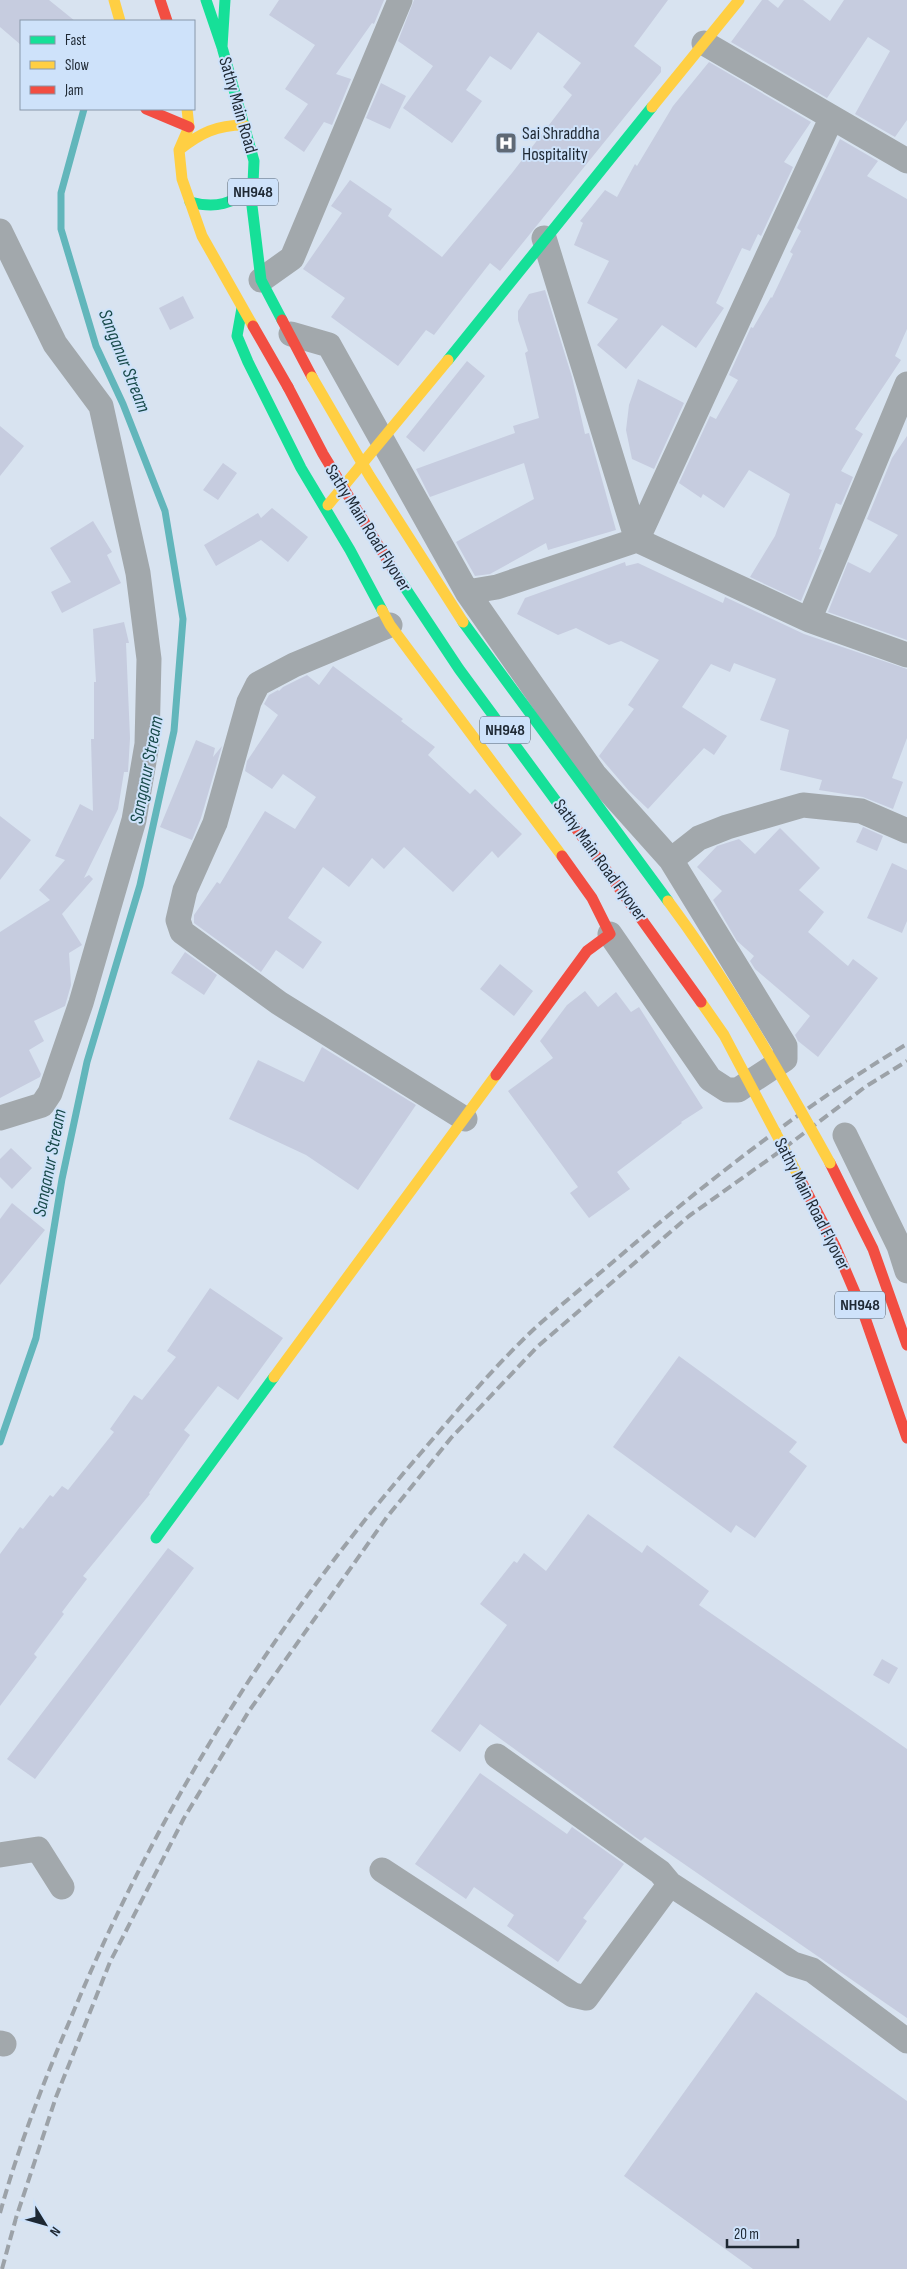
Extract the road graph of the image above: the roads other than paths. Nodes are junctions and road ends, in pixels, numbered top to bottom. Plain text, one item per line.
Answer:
1 (160, 0) edge
2 (206, 0) edge
3 (400, 0) edge
4 (739, 0) edge
5 (225, 1) edge
6 (115, 5) edge
7 (120, 20) edge
8 (167, 20) edge
9 (704, 43) junction
10 (222, 47) junction
11 (146, 110) edge
12 (187, 110) edge
13 (831, 119) junction
14 (244, 125) junction
15 (189, 128) junction
16 (179, 150) junction
17 (907, 161) edge
18 (253, 187) junction
19 (190, 202) junction
20 (0, 231) edge
21 (544, 238) junction
22 (261, 280) junction
23 (242, 308) junction
24 (291, 334) junction
25 (907, 384) edge
26 (382, 441) junction
27 (325, 508) junction
28 (637, 540) junction
29 (468, 592) junction
30 (808, 620) junction
31 (390, 625) junction
32 (907, 655) edge
33 (907, 831) edge
34 (671, 860) junction
35 (610, 934) junction
36 (0, 1118) edge
37 (465, 1119) junction
38 (845, 1135) dead end
39 (907, 1271) edge
40 (907, 1345) edge
41 (907, 1438) edge
42 (156, 1538) dead end
43 (497, 1756) dead end
44 (0, 1855) edge
45 (382, 1870) dead end
46 (670, 1884) junction
47 (62, 1887) dead end
48 (907, 2041) edge

1 - 8 main road
2 - 10 main road, NH948
3 - 22 street
4 - 9 main road
5 - 10 main road
6 - 7 main road
9 - 13 street
9 - 21 main road
10 - 14 main road, Sathy Main Road / NH948
11 - 15 main road
12 - 15 main road
13 - 17 street
13 - 28 street
14 - 16 main road
14 - 18 main road, Sathy Main Road / NH948
15 - 16 main road
16 - 19 main road, NH948
18 - 19 main road
18 - 22 main road, Sathy Main Road / NH948
19 - 23 main road, NH948
20 - 36 street
21 - 26 main road
21 - 28 street
22 - 24 main road, Sathy Main Road / NH948
23 - 27 main road
23 - 41 main road, Sathy Main Road Flyover / NH948, bridge
24 - 26 street
24 - 40 main road, Sathy Main Road Flyover / NH948, bridge
25 - 30 street
26 - 27 main road
26 - 29 street
27 - 31 main road
28 - 29 street
28 - 30 street
29 - 34 street
30 - 32 street
31 - 35 main road
31 - 37 street
33 - 34 street
34 - 35 street
35 - 37 main road
37 - 42 main road
38 - 39 street
43 - 46 street
44 - 47 street
45 - 46 street
46 - 48 street

